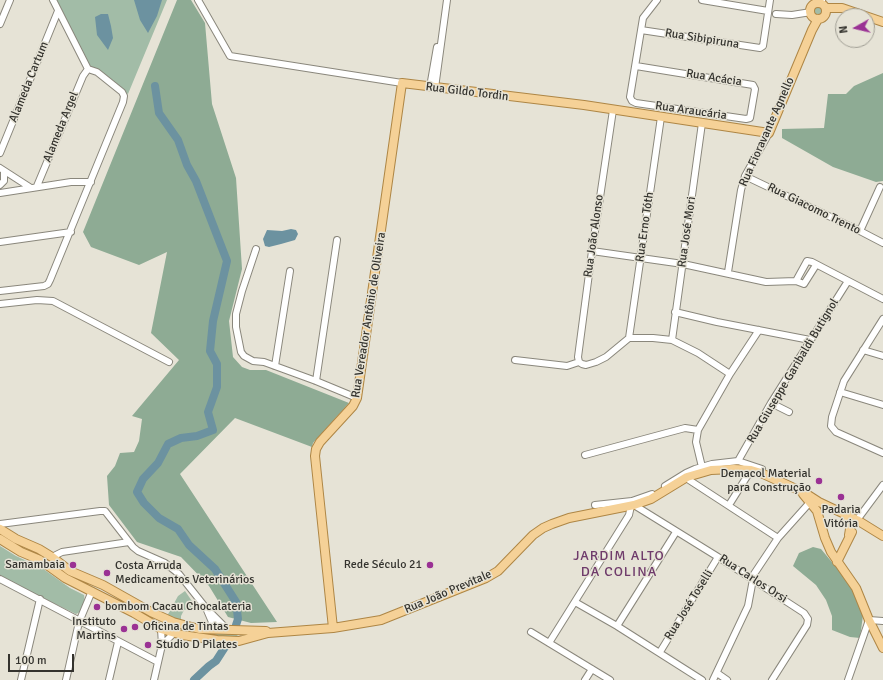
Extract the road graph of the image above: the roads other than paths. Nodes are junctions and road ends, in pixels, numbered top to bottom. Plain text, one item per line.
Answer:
1 (10, 0) edge
2 (53, 0) edge
3 (198, 0) edge
4 (446, 0) edge
5 (657, 0) edge
6 (702, 0) edge
7 (770, 0) edge
8 (820, 1) edge
9 (826, 8) junction
10 (58, 11) junction
11 (768, 11) junction
12 (811, 12) junction
13 (776, 14) dead end
14 (818, 19) junction
15 (883, 22) edge
16 (0, 24) edge
17 (641, 30) junction
18 (636, 66) junction
19 (88, 69) junction
20 (402, 83) junction
21 (433, 88) junction
22 (613, 110) junction
23 (661, 117) junction
24 (746, 119) joint
25 (702, 123) junction
26 (769, 133) junction
27 (0, 153) edge
28 (2, 169) edge
29 (745, 176) junction
30 (91, 182) junction
31 (0, 185) edge
32 (34, 187) junction
33 (880, 187) dead end
34 (0, 193) edge
35 (860, 231) junction
36 (71, 232) junction
37 (337, 240) dead end
38 (0, 242) edge
39 (883, 244) edge
40 (256, 250) dead end
41 (592, 251) junction
42 (640, 258) junction
43 (683, 264) junction
44 (816, 265) junction
45 (290, 271) dead end
46 (728, 272) junction
47 (796, 281) junction
48 (848, 281) junction
49 (0, 291) edge
50 (883, 299) edge
51 (0, 304) edge
52 (676, 312) junction
53 (883, 319) edge
54 (759, 330) junction
55 (629, 338) junction
56 (672, 340) junction
57 (810, 340) junction
58 (863, 350) junction
59 (883, 356) edge
60 (515, 360) dead end
61 (170, 362) dead end
62 (579, 362) junction
63 (275, 366) junction
64 (730, 374) junction
65 (316, 381) junction
66 (840, 392) junction
67 (357, 398) junction
68 (771, 403) junction
69 (883, 405) edge
70 (789, 412) dead end
71 (698, 430) junction
72 (883, 453) edge
73 (585, 454) dead end
74 (738, 461) junction
75 (702, 467) junction
76 (762, 469) dead end
77 (751, 470) junction
78 (686, 478) junction
79 (883, 485) edge
80 (729, 504) junction
81 (814, 504) junction
82 (595, 505) dead end
83 (632, 506) junction
84 (854, 522) junction
85 (0, 524) edge
86 (868, 527) junction
87 (0, 529) edge
88 (676, 532) junction
89 (849, 535) junction
90 (883, 536) edge
91 (778, 538) junction
92 (0, 539) edge
93 (129, 542) junction
94 (52, 557) junction
95 (718, 557) junction
96 (837, 562) junction
97 (0, 579) edge
98 (752, 579) junction
99 (92, 591) junction
100 (40, 599) junction
101 (575, 602) junction
102 (206, 608) junction
103 (869, 620) junction
104 (883, 621) edge
105 (79, 622) junction
106 (173, 622) junction
107 (617, 626) junction
108 (333, 628) junction
109 (161, 629) junction
110 (209, 629) junction
111 (228, 630) junction
112 (240, 630) junction
113 (281, 632) junction
114 (531, 632) dead end
115 (174, 633) junction
116 (239, 641) junction
117 (118, 642) junction
118 (549, 643) junction
119 (162, 645) junction
120 (883, 648) edge
121 (660, 652) junction
122 (158, 662) junction
123 (592, 669) junction
124 (717, 673) junction
125 (21, 680) edge
126 (66, 680) edge
127 (109, 680) edge
128 (154, 680) edge
129 (585, 680) edge
130 (610, 680) edge
131 (702, 680) edge
132 (713, 680) edge
133 (728, 680) edge
134 (772, 680) edge
135 (848, 680) edge

1 - 16 street
2 - 10 street
3 - 20 street, Rua Gildo Tordin
4 - 21 street
5 - 17 street
6 - 11 street
7 - 11 street
8 - 9 main road
8 - 12 main road
9 - 14 main road
9 - 15 main road
10 - 19 street
10 - 27 street, Alameda Cartum
11 - 17 street, Rua Sibipiruna
12 - 13 street
12 - 14 main road
14 - 26 main road, Rua Fioravante Agnello
17 - 18 street
18 - 24 street, Rua Araucária
18 - 24 street, Rua Acácia
19 - 30 street
19 - 32 street, Alameda Argel
20 - 21 main road, Rua Gildo Tordin
20 - 67 main road, Rua Vereador Antônio de Oliveira
21 - 22 main road, Rua Gildo Tordin
22 - 23 main road, Rua Gildo Tordin
22 - 41 street, Rua João Alonso
23 - 25 main road, Rua Gildo Tordin
23 - 42 street, Rua Erno Tóth
25 - 26 main road, Rua Gildo Tordin
25 - 43 street, Rua José Mori
26 - 29 street, Rua Fioravante Agnello
28 - 31 street
28 - 32 street
29 - 35 street, Rua Giacomo Trento
29 - 46 street, Rua Fioravante Agnello
30 - 32 street
30 - 36 street
32 - 34 street
33 - 35 street
35 - 39 street, Rua Giacomo Trento
36 - 38 street
36 - 49 street
37 - 65 street
40 - 63 street
41 - 42 street
41 - 62 street, Rua João Alonso
42 - 43 street
42 - 55 street, Rua Erno Tóth
43 - 46 street
43 - 52 street, Rua José Mori
44 - 47 street
44 - 47 street
44 - 48 street
45 - 63 street
46 - 47 street
48 - 50 street
48 - 57 street, Rua Giuseppe Garibaldi Butignol
51 - 61 street
52 - 54 street
52 - 56 street, Rua José Mori
53 - 58 street
54 - 57 street
54 - 64 street
55 - 56 street
55 - 62 street
56 - 64 street
57 - 68 street, Rua Giuseppe Garibaldi Butignol
58 - 59 street
58 - 66 street
60 - 62 street
63 - 65 street
64 - 71 street
65 - 67 street
66 - 69 street
66 - 72 street
67 - 108 main road, Rua Vereador Antônio de Oliveira
68 - 70 street
68 - 74 street, Rua Giuseppe Garibaldi Butignol
71 - 73 street
71 - 75 street
74 - 75 street
74 - 76 street
75 - 82 street
77 - 78 main road, Rua João Previtale
77 - 80 street
77 - 81 main road, Rua João Previtale
78 - 80 street
78 - 83 main road, Rua João Previtale
79 - 84 street
80 - 91 street
81 - 84 main road, Rua João Previtale
81 - 91 street
81 - 96 main road
83 - 88 street, Rua Carlos Orsi
83 - 101 street
83 - 108 main road, Rua João Previtale
84 - 86 main road, Rua João Previtale
84 - 89 main road
85 - 93 street
86 - 89 main road
86 - 90 main road
87 - 94 main road, Rua João Previtale
88 - 95 street, Rua Carlos Orsi
88 - 107 street
89 - 96 main road
91 - 98 street
92 - 99 main road, Rua João Previtale
93 - 94 street
93 - 102 street
94 - 106 main road, Rua João Previtale
95 - 98 street, Rua Carlos Orsi
95 - 121 street, Rua José Toselli
96 - 103 main road
97 - 100 street
98 - 124 street
98 - 134 street, Rua Carlos Orsi
99 - 105 street
99 - 109 main road, Rua João Previtale
100 - 105 street
100 - 125 street
101 - 107 street
101 - 118 street
102 - 110 street
102 - 111 street
103 - 104 street
103 - 120 main road
103 - 135 street
105 - 117 street
105 - 126 street
106 - 109 main road
106 - 110 main road, Rua João Previtale
107 - 121 street
108 - 113 main road, Rua João Previtale
109 - 115 main road, Rua João Previtale
109 - 119 street
110 - 111 main road, Rua João Previtale
111 - 112 main road, Rua João Previtale
112 - 113 main road, Rua João Previtale
112 - 116 main road
113 - 116 main road, Rua João Previtale
114 - 118 street
115 - 116 main road, Rua João Previtale
115 - 119 street
117 - 122 street
117 - 127 street
118 - 123 street
119 - 122 street
121 - 131 street
122 - 128 street
123 - 129 street
123 - 130 street
124 - 132 street
124 - 133 street

